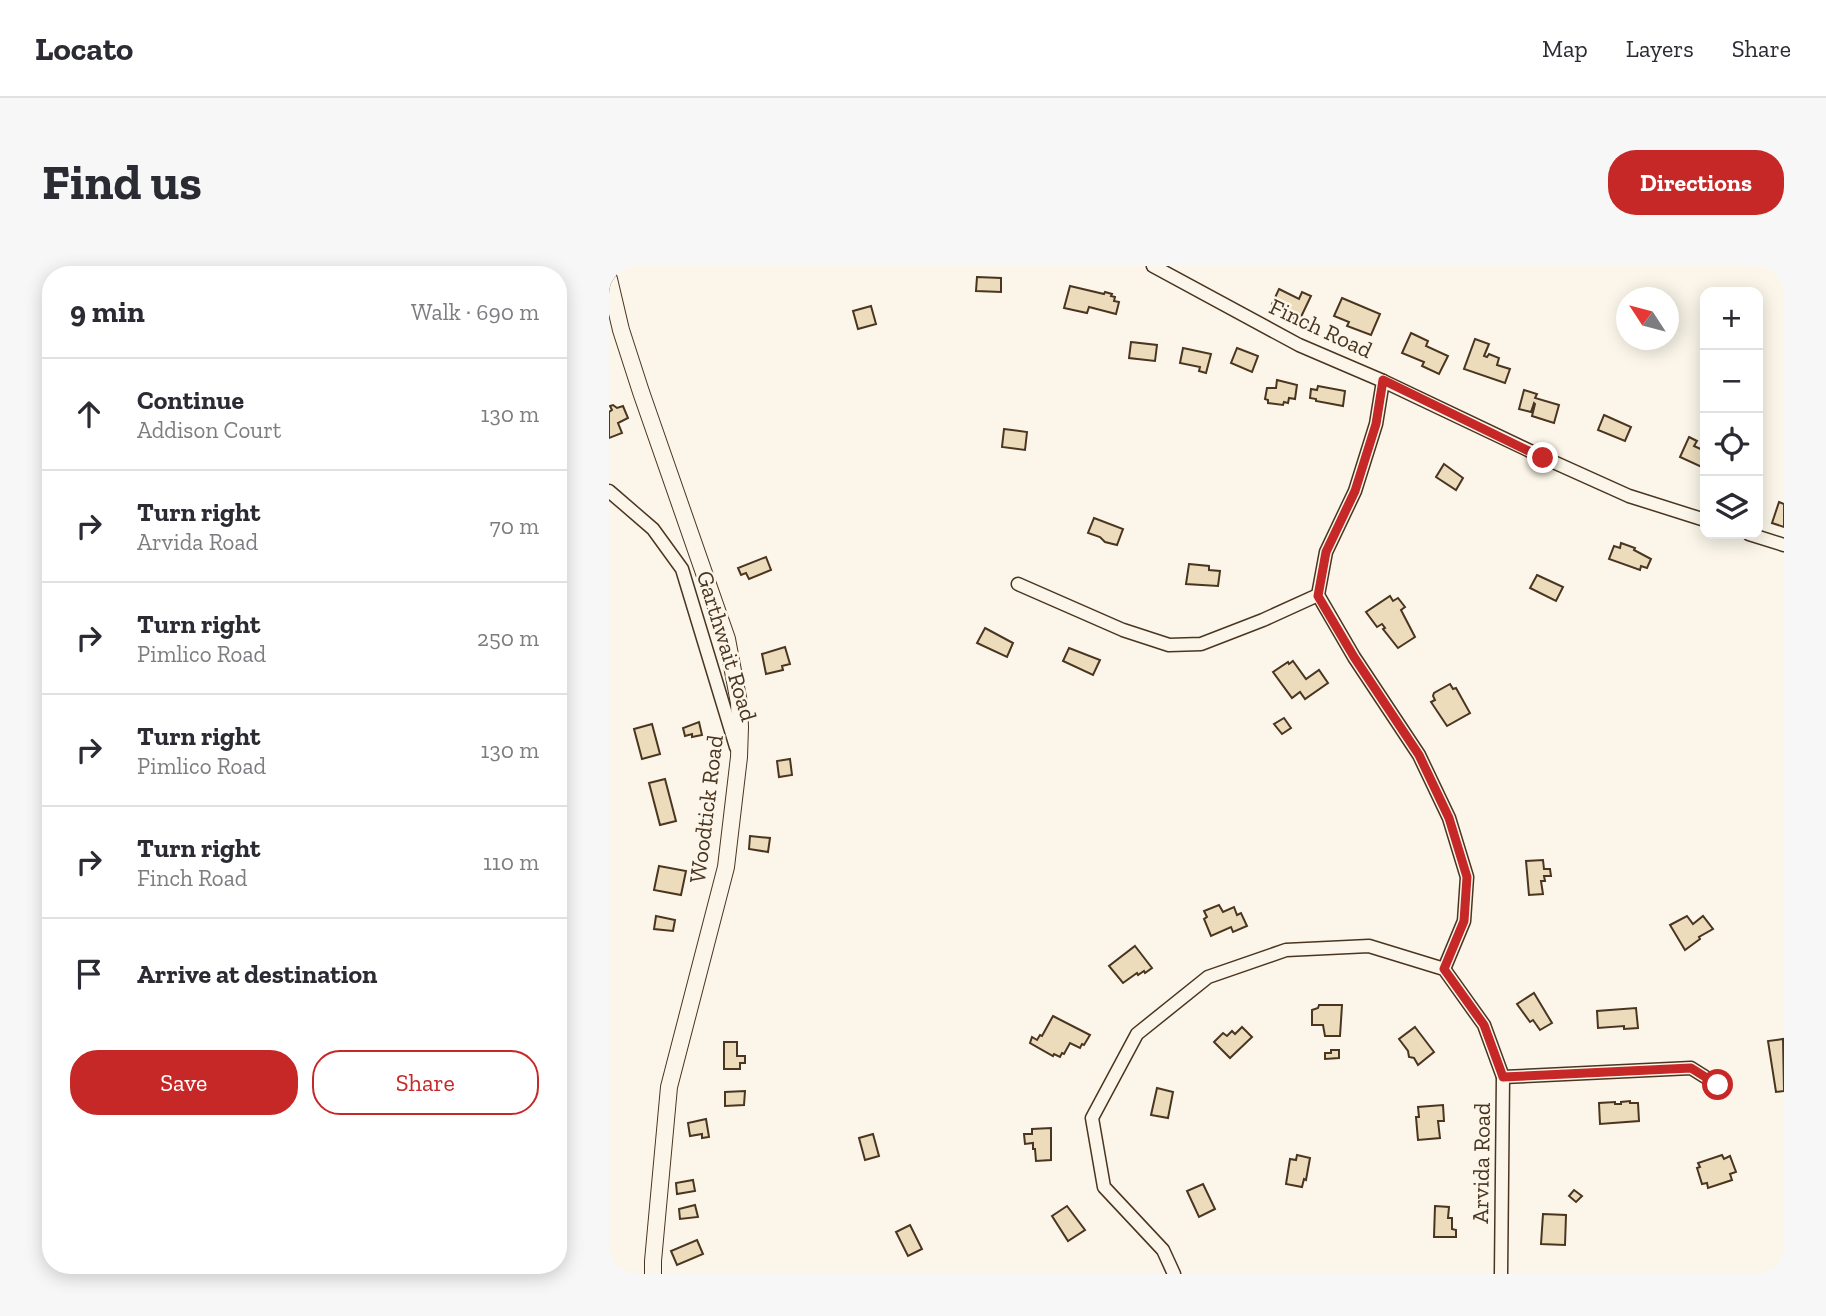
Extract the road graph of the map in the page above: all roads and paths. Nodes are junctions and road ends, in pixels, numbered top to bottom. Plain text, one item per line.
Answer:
1 (1153, 266) edge
2 (609, 279) edge
3 (1383, 380) junction
4 (609, 491) edge
5 (1700, 518) edge
6 (1763, 538) edge
7 (1784, 545) edge
8 (1018, 584) dead end
9 (1318, 596) junction
10 (739, 757) junction
11 (1444, 969) junction
12 (1503, 1077) junction
13 (1718, 1085) dead end
14 (653, 1274) edge
15 (1174, 1274) edge
16 (1501, 1274) edge

1 - 3 street, Finch Road
2 - 10 main road, Woodtick Road
3 - 5 street, Finch Road
3 - 9 street
4 - 10 street, Garthwait Road
6 - 7 street
8 - 9 street
9 - 11 street
10 - 14 main road, Woodtick Road
11 - 12 street, Arvida Road
11 - 15 street
12 - 13 street
12 - 16 street, Arvida Road

